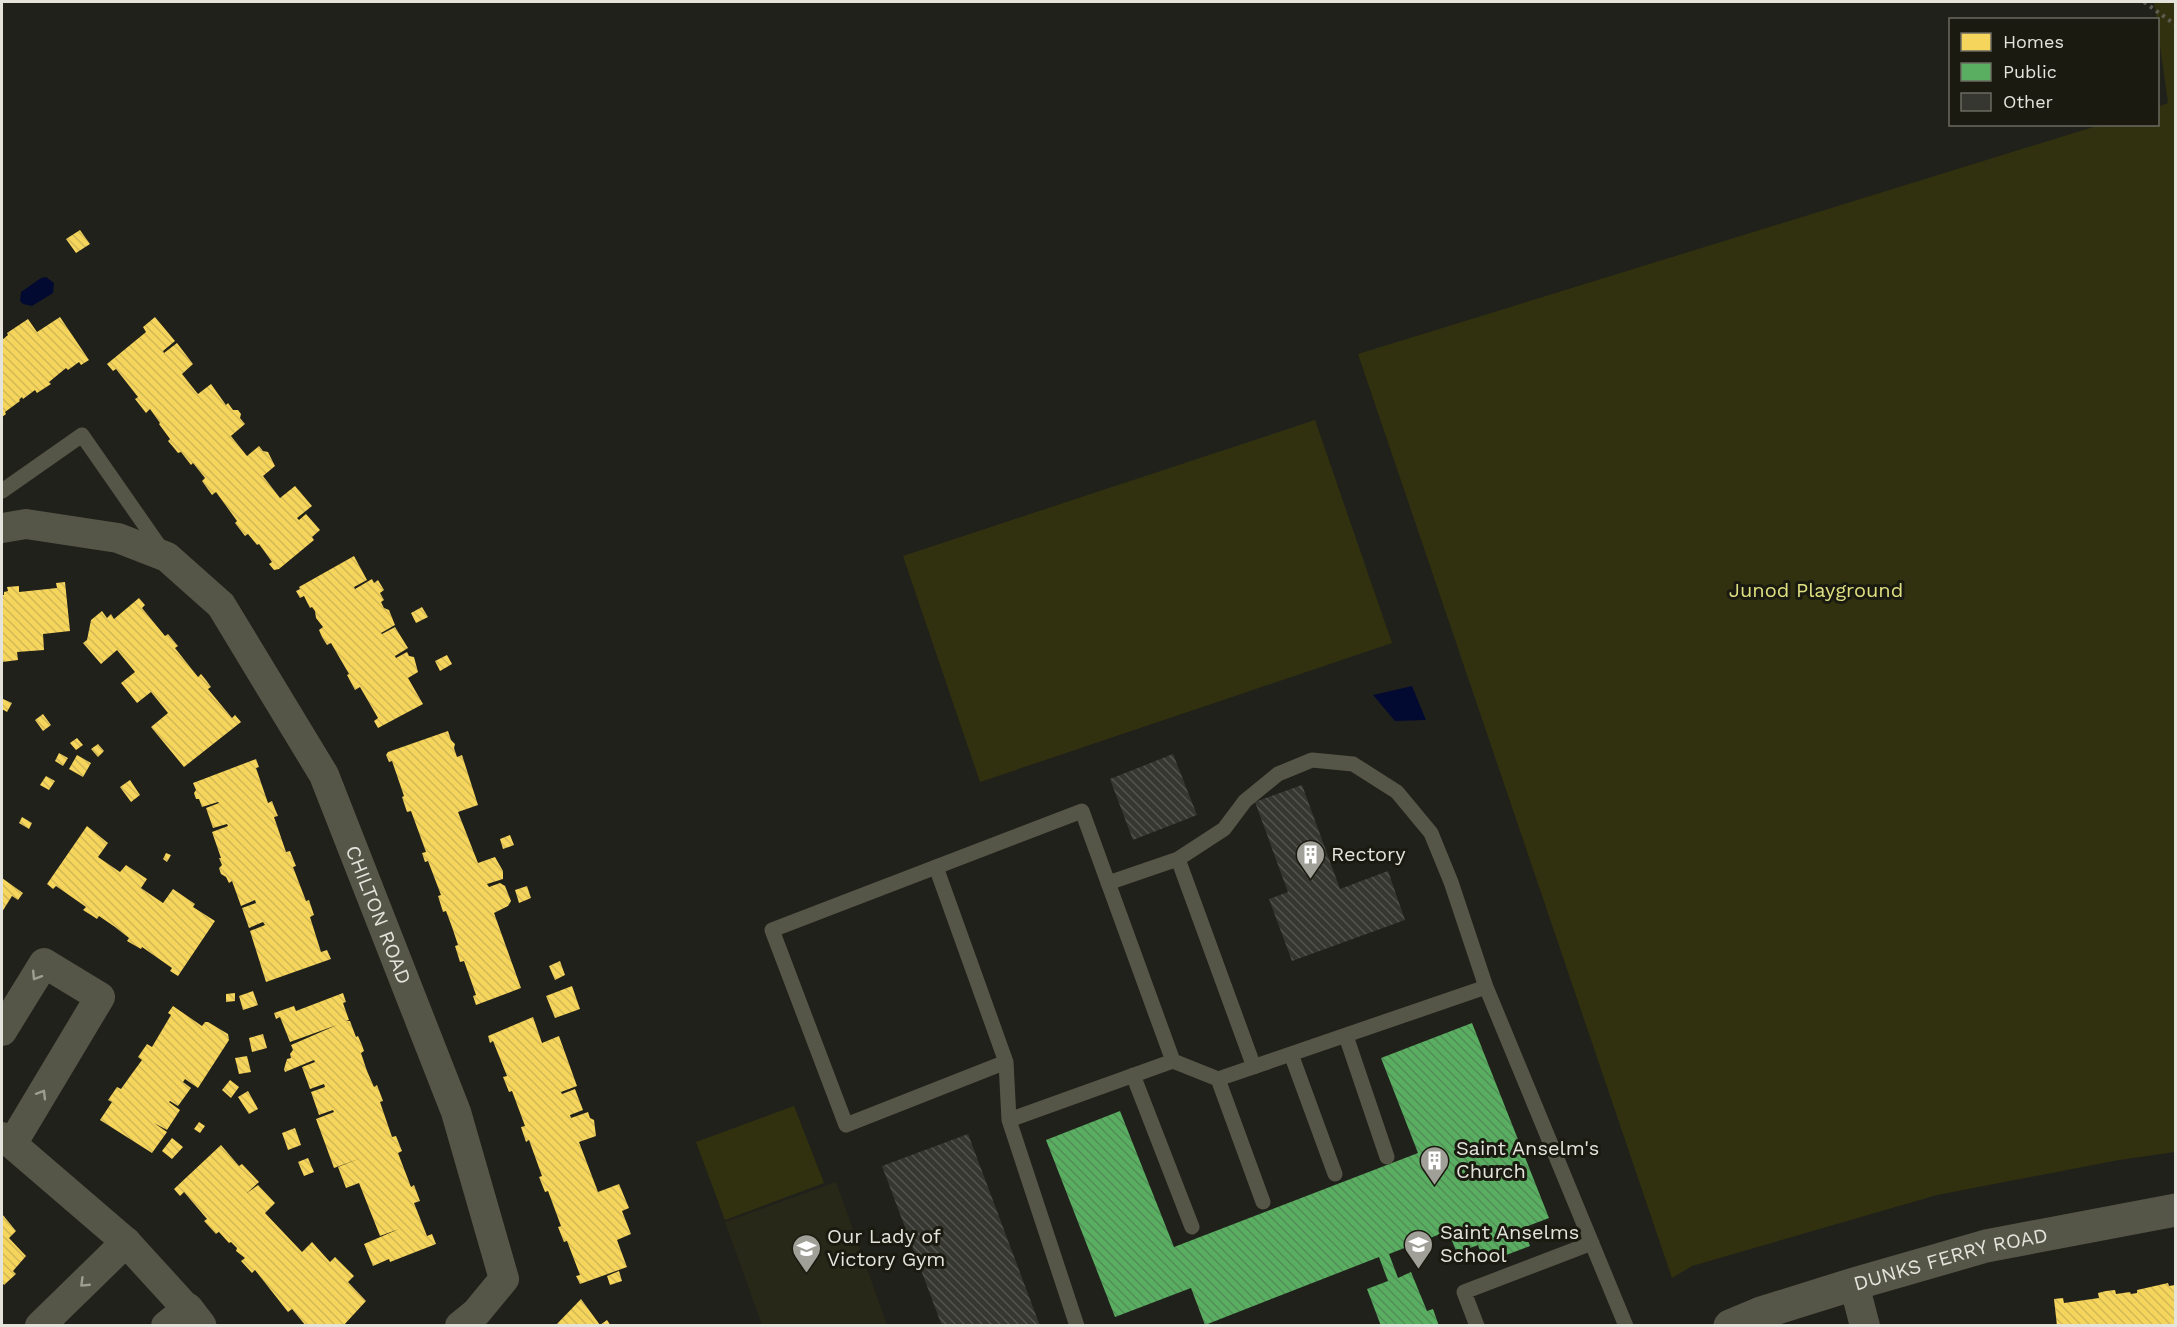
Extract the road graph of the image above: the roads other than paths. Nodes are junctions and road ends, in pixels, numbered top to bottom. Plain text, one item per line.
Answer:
1 (2, 491) edge
2 (2, 528) edge
3 (167, 557) junction
4 (1178, 859) junction
5 (936, 867) junction
6 (1108, 883) junction
7 (1486, 987) junction
8 (2, 1031) edge
9 (1346, 1036) junction
10 (1291, 1054) junction
11 (1173, 1060) junction
12 (1006, 1062) junction
13 (1254, 1067) junction
14 (1133, 1075) junction
15 (1218, 1079) junction
16 (1009, 1120) junction
17 (7, 1141) edge
18 (1387, 1157) dead end
19 (1335, 1174) dead end
20 (1263, 1202) dead end
21 (2175, 1210) edge
22 (1192, 1227) dead end
23 (1592, 1243) junction
24 (130, 1247) junction
25 (1854, 1284) junction
26 (1763, 1319) edge
27 (184, 1320) edge
28 (40, 1326) edge
29 (460, 1326) edge
30 (1077, 1326) edge
31 (1477, 1326) edge
32 (1626, 1326) edge
33 (1730, 1326) edge
34 (1865, 1326) edge

1 - 3 lane
2 - 3 street, CHILTON ROAD
3 - 29 street, CHILTON ROAD
4 - 6 lane
4 - 7 lane
4 - 13 lane
5 - 6 lane
5 - 12 lane
5 - 12 lane
6 - 11 lane
7 - 9 lane
7 - 23 lane
17 -> 8 street
9 - 10 lane
9 - 18 lane
10 - 13 lane
10 - 19 lane
11 - 14 lane
11 - 15 lane
12 - 16 lane
13 - 15 lane
14 - 16 lane
14 - 22 lane
15 - 20 lane
16 - 30 lane
17 - 24 street
21 - 25 street, DUNKS FERRY ROAD
23 - 31 lane
23 - 32 lane
24 - 27 street
24 -> 28 street
25 - 26 street, DUNKS FERRY ROAD
25 - 34 street
26 - 33 street, DUNKS FERRY ROAD

